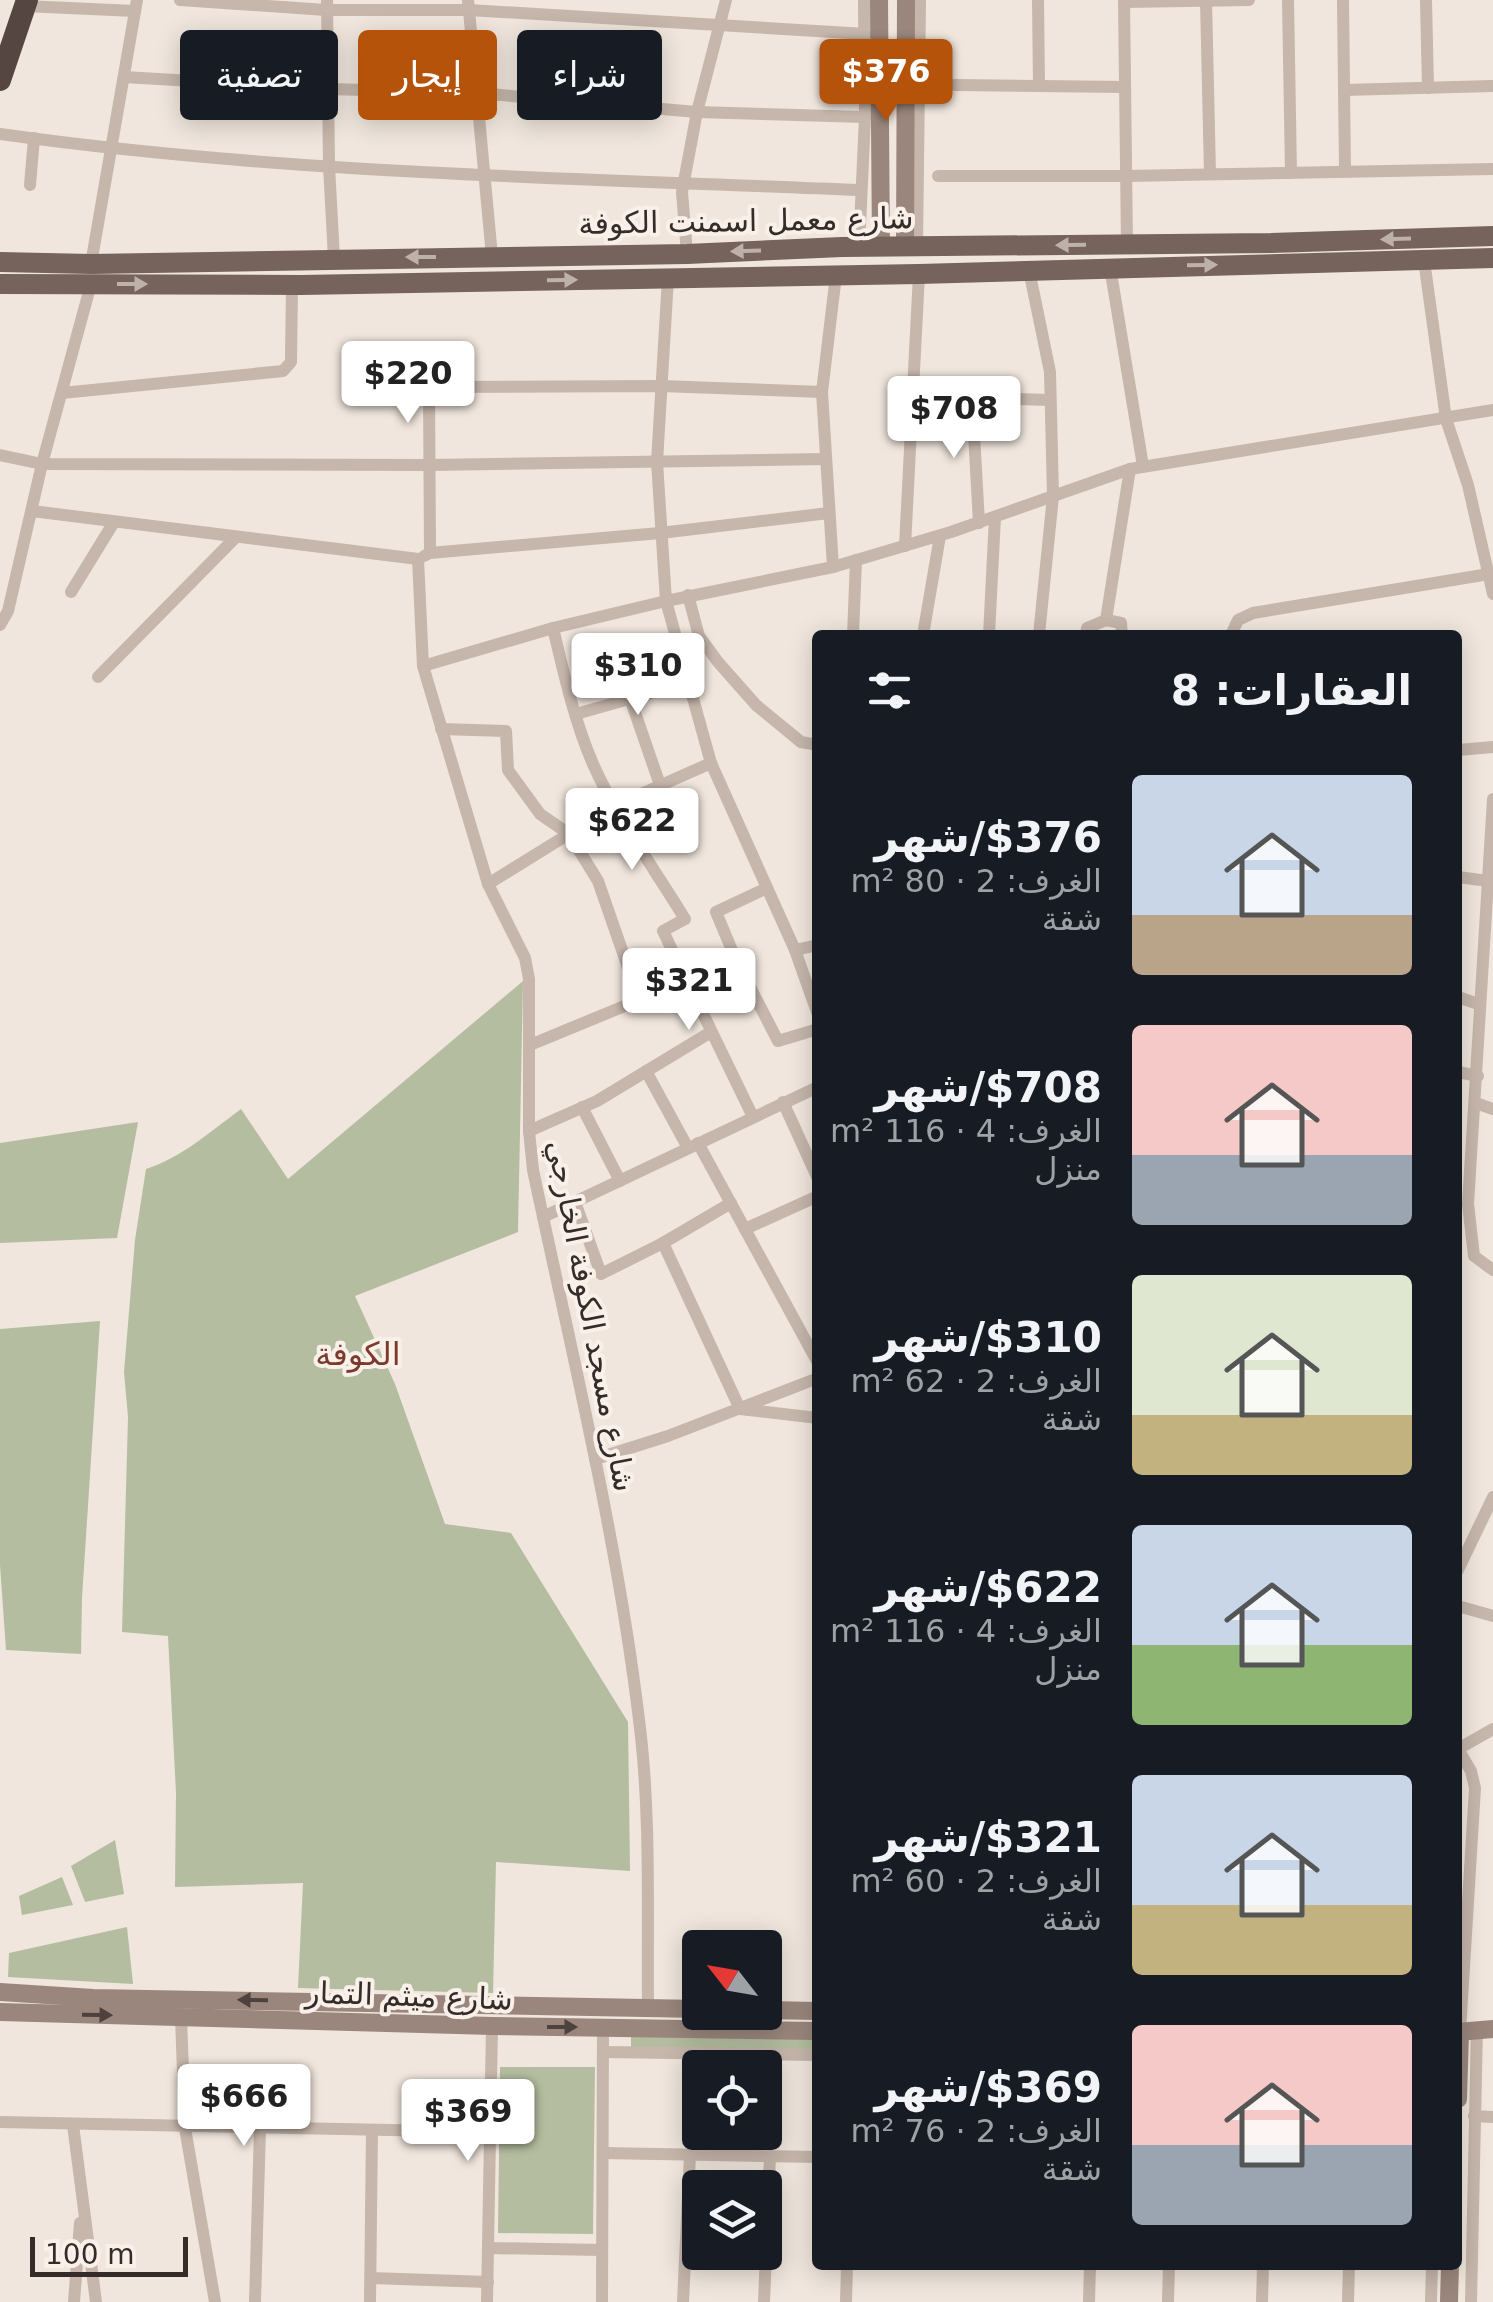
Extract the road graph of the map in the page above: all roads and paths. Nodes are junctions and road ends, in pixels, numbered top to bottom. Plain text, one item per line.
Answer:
1 (180, 0) edge
2 (726, 0) edge
3 (864, 0) edge
4 (879, 0) edge
5 (906, 0) edge
6 (920, 0) edge
7 (1038, 0) edge
8 (1206, 0) edge
9 (1248, 0) edge
10 (1288, 0) edge
11 (1343, 0) edge
12 (1426, 0) edge
13 (1124, 1) edge
14 (21, 2) edge
15 (326, 5) edge
16 (468, 5) edge
17 (136, 6) edge
18 (913, 23) junction
19 (720, 24) junction
20 (327, 30) edge
21 (470, 30) edge
22 (870, 30) junction
23 (0, 32) edge
24 (124, 76) junction
25 (0, 80) edge
26 (180, 80) edge
27 (955, 85) dead end
28 (1039, 86) junction
29 (1493, 86) edge
30 (1125, 87) junction
31 (1428, 88) junction
32 (1344, 90) junction
33 (497, 95) edge
34 (697, 112) junction
35 (864, 118) junction
36 (328, 120) edge
37 (479, 120) edge
38 (0, 134) edge
39 (34, 138) junction
40 (111, 150) junction
41 (329, 166) junction
42 (1493, 169) edge
43 (1291, 172) junction
44 (1345, 172) junction
45 (484, 174) junction
46 (1210, 174) junction
47 (938, 176) dead end
48 (1126, 176) junction
49 (684, 183) junction
50 (30, 185) dead end
51 (860, 190) junction
52 (904, 216) junction
53 (880, 218) junction
54 (1493, 236) edge
55 (1127, 244) junction
56 (919, 246) junction
57 (981, 246) junction
58 (880, 247) junction
59 (858, 248) junction
60 (687, 254) junction
61 (492, 256) junction
62 (299, 258) junction
63 (331, 258) junction
64 (1493, 258) edge
65 (1424, 260) junction
66 (0, 262) edge
67 (1110, 267) junction
68 (1029, 270) junction
69 (980, 272) junction
70 (91, 274) junction
71 (928, 274) junction
72 (836, 275) junction
73 (668, 278) junction
74 (0, 284) edge
75 (326, 284) junction
76 (296, 285) junction
77 (662, 386) junction
78 (822, 392) junction
79 (62, 393) junction
80 (912, 396) junction
81 (972, 398) junction
82 (1050, 400) junction
83 (1493, 410) edge
84 (1446, 419) junction
85 (0, 455) edge
86 (826, 459) junction
87 (656, 462) junction
88 (42, 464) junction
89 (430, 465) junction
90 (1137, 467) junction
91 (1053, 496) junction
92 (32, 510) junction
93 (829, 513) junction
94 (995, 517) junction
95 (114, 522) junction
96 (979, 523) junction
97 (660, 532) junction
98 (940, 536) junction
99 (235, 538) junction
100 (904, 546) junction
101 (424, 556) junction
102 (856, 560) junction
103 (833, 567) junction
104 (1489, 574) junction
105 (71, 592) dead end
106 (1493, 594) edge
107 (688, 595) junction
108 (666, 600) junction
109 (4, 608) edge
110 (1106, 620) junction
111 (0, 625) edge
112 (553, 628) junction
113 (854, 630) edge
114 (924, 630) edge
115 (989, 630) edge
116 (1040, 630) edge
117 (1087, 630) edge
118 (1122, 630) edge
119 (1233, 630) edge
120 (422, 666) junction
121 (98, 678) dead end
122 (688, 682) junction
123 (630, 698) junction
124 (576, 714) junction
125 (441, 729) junction
126 (812, 744) edge
127 (1493, 747) edge
128 (1462, 750) edge
129 (711, 763) junction
130 (660, 786) junction
131 (1493, 799) edge
132 (614, 806) junction
133 (1493, 810) edge
134 (569, 834) junction
135 (1462, 878) edge
136 (488, 884) junction
137 (767, 888) junction
138 (1490, 888) edge
139 (812, 946) edge
140 (795, 950) junction
141 (736, 960) junction
142 (686, 979) junction
143 (812, 998) edge
144 (639, 999) junction
145 (1462, 999) edge
146 (1478, 1004) junction
147 (812, 1031) edge
148 (711, 1032) junction
149 (530, 1045) junction
150 (646, 1070) junction
151 (1462, 1073) edge
152 (1478, 1076) junction
153 (812, 1090) edge
154 (783, 1102) junction
155 (1476, 1103) junction
156 (582, 1107) junction
157 (1493, 1109) edge
158 (753, 1117) junction
159 (529, 1131) junction
160 (693, 1146) junction
161 (812, 1167) edge
162 (620, 1181) junction
163 (812, 1199) edge
164 (575, 1202) junction
165 (730, 1202) junction
166 (543, 1217) junction
167 (745, 1229) junction
168 (663, 1243) junction
169 (1493, 1270) edge
170 (812, 1352) edge
171 (812, 1380) edge
172 (740, 1409) junction
173 (812, 1417) edge
174 (595, 1458) junction
175 (1493, 1498) edge
176 (1462, 1558) edge
177 (1462, 1607) edge
178 (1493, 1616) edge
179 (1493, 1730) edge
180 (1462, 1747) edge
181 (1462, 1756) edge
182 (1463, 1852) edge
183 (1462, 1936) edge
184 (0, 1992) edge
185 (314, 2001) junction
186 (648, 2008) junction
187 (682, 2009) edge
188 (782, 2011) edge
189 (0, 2012) edge
190 (812, 2012) edge
191 (180, 2017) junction
192 (313, 2021) junction
193 (492, 2026) junction
194 (603, 2027) junction
195 (1472, 2030) edge
196 (812, 2031) edge
197 (603, 2052) junction
198 (812, 2055) edge
199 (1462, 2079) edge
200 (1474, 2116) junction
201 (1493, 2116) edge
202 (0, 2122) edge
203 (73, 2124) junction
204 (185, 2128) junction
205 (260, 2128) junction
206 (372, 2130) junction
207 (490, 2132) junction
208 (602, 2154) junction
209 (690, 2155) junction
210 (770, 2156) junction
211 (812, 2157) edge
212 (82, 2196) junction
213 (488, 2248) junction
214 (602, 2250) junction
215 (847, 2270) edge
216 (1090, 2270) edge
217 (1168, 2270) edge
218 (1263, 2270) edge
219 (1350, 2270) edge
220 (1432, 2270) edge
221 (1450, 2270) edge
222 (370, 2278) junction
223 (488, 2282) junction
224 (74, 2302) edge
225 (96, 2302) edge
226 (215, 2302) edge
227 (255, 2302) edge
228 (370, 2302) edge
229 (488, 2302) edge
230 (602, 2302) edge
231 (683, 2302) edge
232 (764, 2302) edge
233 (846, 2302) edge
234 (1089, 2302) edge
235 (1168, 2302) edge
236 (1262, 2302) edge
237 (1348, 2302) edge
238 (1431, 2302) edge
239 (1449, 2302) edge
240 (1471, 2302) edge

1 - 15 street
2 - 19 street
3 - 22 street
4 - 22 street
5 - 18 street
6 - 18 street
7 - 28 street
8 - 9 street
8 - 13 street
8 - 46 street
10 - 43 street
11 - 32 street
12 - 31 street
13 - 30 street
14 - 17 street
14 - 23 highway
14 - 25 highway
15 - 16 street
15 - 20 street
16 - 19 street
16 - 21 street
17 - 24 street
18 - 52 street
18 - 56 street
19 - 22 street
19 - 34 street
22 - 35 street
22 - 53 street
24 - 26 street
24 - 40 street
27 - 28 street
28 - 30 street
29 - 31 street
30 - 48 street
31 - 32 street
32 - 44 street
33 - 34 street
34 - 35 street
34 - 49 street
35 - 51 street
36 - 41 street
37 - 45 street
38 - 39 street
39 - 40 street
39 - 50 street
40 - 41 street
40 - 70 street
41 - 45 street
41 - 63 street
42 - 44 street
43 - 44 street
43 - 46 street
45 - 49 street
45 - 61 street
46 - 48 street
47 - 48 street
48 - 55 street
49 - 51 street
49 - 60 street
51 - 59 street
52 - 53 street
52 - 56 street
53 - 58 street
54 -> 55 main road, شارع معمل اسمنت الكوفة
55 -> 57 main road, شارع معمل اسمنت الكوفة
56 - 57 main road, شارع معمل اسمنت الكوفة
56 - 58 main road, شارع معمل اسمنت الكوفة
56 - 71 main road
57 - 69 main road
58 - 59 main road, شارع معمل اسمنت الكوفة
59 -> 60 main road, شارع معمل اسمنت الكوفة
60 - 61 main road, شارع معمل اسمنت الكوفة
61 -> 63 main road, شارع معمل اسمنت الكوفة
62 - 63 main road, شارع معمل اسمنت الكوفة
62 - 70 main road, شارع معمل اسمنت الكوفة
62 - 76 main road
63 - 75 main road
64 - 65 main road, شارع معمل اسمنت الكوفة
67 -> 65 main road, شارع معمل اسمنت الكوفة
65 - 84 street
66 - 70 main road, شارع معمل اسمنت الكوفة
67 - 68 main road, شارع معمل اسمنت الكوفة
67 - 90 street
68 - 69 main road, شارع معمل اسمنت الكوفة
68 - 82 street
69 - 71 main road, شارع معمل اسمنت الكوفة
70 - 74 main road, شارع معمل اسمنت الكوفة
70 -> 76 main road, شارع معمل اسمنت الكوفة
70 - 79 street
71 - 72 main road, شارع معمل اسمنت الكوفة
71 - 80 street
72 - 73 main road, شارع معمل اسمنت الكوفة
72 - 78 street
75 -> 73 main road, شارع معمل اسمنت الكوفة
73 - 77 street
75 - 76 main road, شارع معمل اسمنت الكوفة
76 - 79 street
77 - 78 street
77 - 87 street
77 - 89 street, شارع مسجد الكوفة الخارجي
78 - 86 street
79 - 88 street
80 - 81 street
80 - 100 street
81 - 82 street
81 - 96 street
82 - 91 street
83 - 84 street
84 - 90 street
84 - 104 street
85 - 88 street
86 - 87 street
86 - 93 street
87 - 89 street
87 - 97 street
88 - 89 street
88 - 92 street
89 - 101 street, شارع مسجد الكوفة الخارجي
90 - 91 street
90 - 110 street
91 - 94 street
91 - 116 street
92 - 95 street
92 - 109 street
93 - 97 street
93 - 103 street
94 - 96 street
94 - 115 street
95 - 99 street
95 - 105 street
96 - 98 street
97 - 101 street
97 - 108 street
98 - 100 street
98 - 114 street
99 - 101 street
99 - 121 street
100 - 102 street
101 - 120 street, شارع مسجد الكوفة الخارجي
102 - 103 street
102 - 113 street
103 - 107 street
104 - 106 street
104 - 119 street
107 - 108 street
107 - 126 street
108 - 112 street
108 - 122 street
109 - 111 street
110 - 117 street
110 - 118 street
112 - 120 street
112 - 124 street
120 - 125 street, شارع مسجد الكوفة الخارجي
122 - 123 street
122 - 129 street
123 - 124 street
123 - 130 street
124 - 132 street
125 - 134 street
125 - 136 street, شارع مسجد الكوفة الخارجي
127 - 128 street
129 - 130 street
129 - 137 street
130 - 132 street
131 - 133 street
132 - 134 street
132 - 142 street
133 - 138 street
134 - 136 street
134 - 144 street
135 - 138 street
136 - 149 street, شارع مسجد الكوفة الخارجي
137 - 140 street
137 - 141 street
138 - 146 street
139 - 140 street
140 - 143 street
141 - 142 street
141 - 147 street
142 - 144 street
142 - 148 street
144 - 149 street
145 - 146 street
146 - 152 street
148 - 150 street
148 - 158 street
149 - 159 street, شارع مسجد الكوفة الخارجي
150 - 156 street
150 - 160 street
151 - 152 street
152 - 155 street
153 - 154 street
154 - 158 street
154 - 161 street
155 - 157 street
155 - 169 street
156 - 159 street
156 - 162 street
158 - 160 street
159 - 166 street, شارع مسجد الكوفة الخارجي
160 - 162 street
160 - 165 street
162 - 164 street
163 - 167 street
164 - 166 street
164 - 168 street
165 - 167 street
165 - 168 street
166 - 174 street, شارع مسجد الكوفة الخارجي
167 - 170 street
168 - 172 street
171 - 172 street
172 - 173 street
172 - 174 street
174 - 186 street, شارع مسجد الكوفة الخارجي
175 - 176 street
177 - 178 street
179 - 180 street
181 - 182 street
182 - 183 street
183 - 195 street
185 -> 184 street, شارع ميثم التمار
185 - 186 street, شارع ميثم التمار
185 - 192 street
186 - 187 street, شارع ميثم التمار
188 - 190 street
189 -> 191 street, شارع ميثم التمار
191 - 192 street, شارع ميثم التمار
191 - 204 street
192 - 193 street, شارع ميثم التمار
193 -> 194 street, شارع ميثم التمار
193 - 207 street
194 - 196 street, شارع ميثم التمار
194 - 197 street
195 - 199 street
195 - 200 street
197 - 198 street
197 - 208 street
200 - 201 street
200 - 240 street
202 - 203 street
203 - 204 street
203 - 212 street
204 - 205 street
204 - 226 street
205 - 206 street
205 - 227 street
206 - 207 street
206 - 222 street
207 - 213 street
208 - 209 street
208 - 214 street
209 - 210 street
209 - 231 street
210 - 211 street
210 - 232 street
212 - 224 street
212 - 225 street
213 - 214 street
213 - 223 street
214 - 230 street
215 - 233 street
216 - 234 street
217 - 235 street
218 - 236 street
219 - 237 street
220 - 238 street
221 - 239 street
222 - 223 street
222 - 228 street
223 - 229 street

